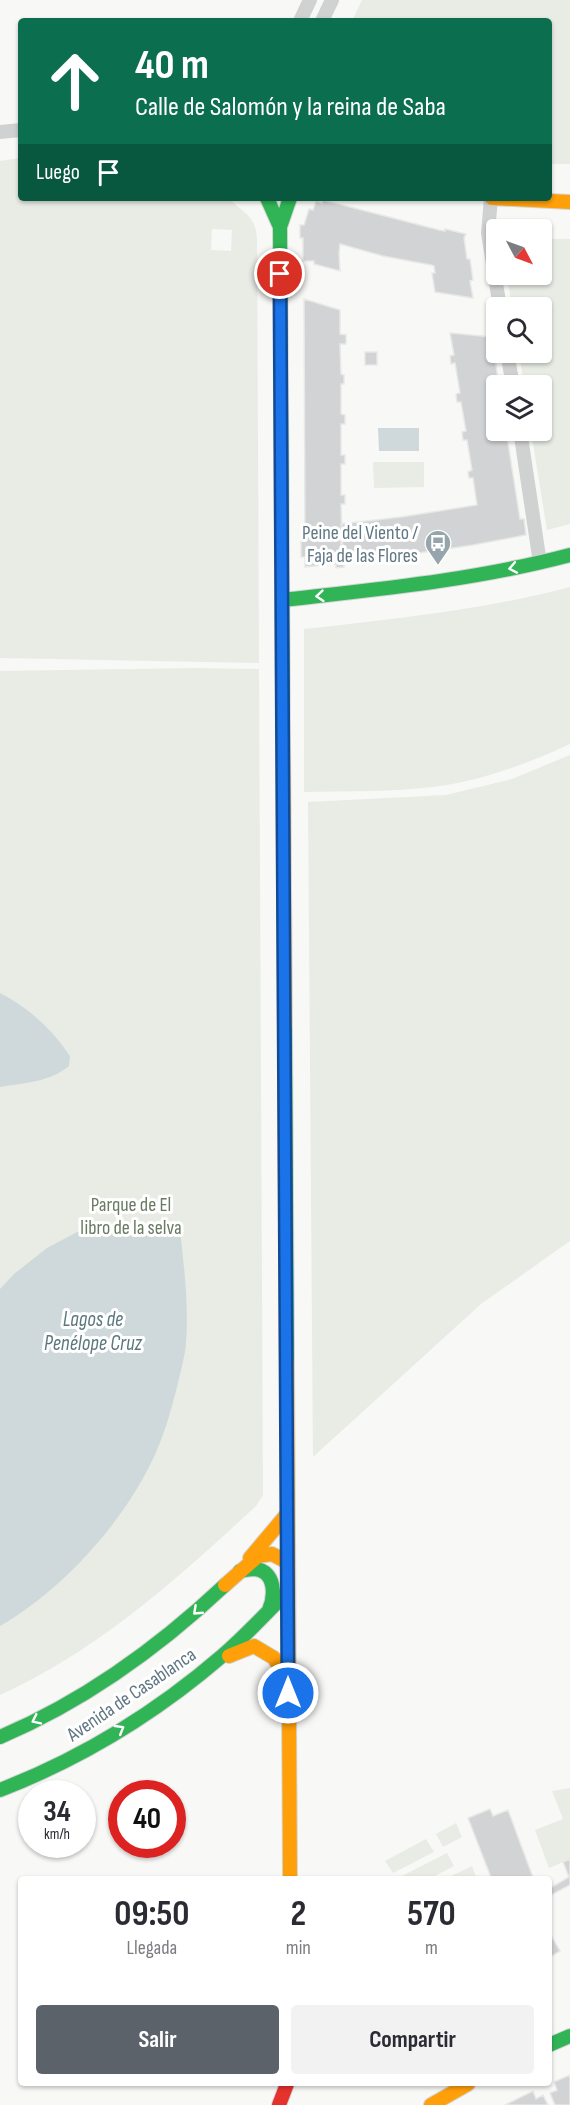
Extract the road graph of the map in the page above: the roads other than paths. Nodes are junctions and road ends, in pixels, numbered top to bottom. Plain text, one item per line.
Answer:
1 (310, 0) edge
2 (332, 0) edge
3 (301, 18) edge
4 (323, 18) edge
5 (18, 130) edge
6 (0, 132) edge
7 (268, 201) edge
8 (289, 201) edge
9 (492, 201) edge
10 (550, 201) edge
11 (570, 202) edge
12 (280, 227) junction
13 (498, 297) edge
14 (522, 441) edge
15 (570, 555) edge
16 (540, 563) junction
17 (283, 600) junction
18 (287, 1514) junction
19 (287, 1562) junction
20 (240, 1571) junction
21 (287, 1592) junction
22 (269, 1610) junction
23 (211, 1665) junction
24 (288, 1680) junction
25 (0, 1737) edge
26 (0, 1790) edge
27 (290, 1876) edge
28 (570, 2036) edge
29 (552, 2043) edge
30 (286, 2086) edge
31 (464, 2086) edge
32 (279, 2105) edge
33 (431, 2105) edge

1 - 3 street
2 - 4 street
5 - 6 street
7 - 12 street
8 - 12 street
9 - 13 street
10 - 11 street
12 - 17 street
14 - 16 street
15 - 16 street
16 -> 17 street
17 - 18 street
18 - 19 street
18 - 20 street
19 - 20 street
19 - 21 street
20 - 22 street
20 -> 25 street, Avenida de Casablanca
21 - 22 street, Avenida de Casablanca
21 - 24 street
22 - 23 street, Avenida de Casablanca
23 - 24 street
26 -> 23 street, Avenida de Casablanca
24 - 27 street
28 - 29 street
30 - 32 street
31 - 33 street

